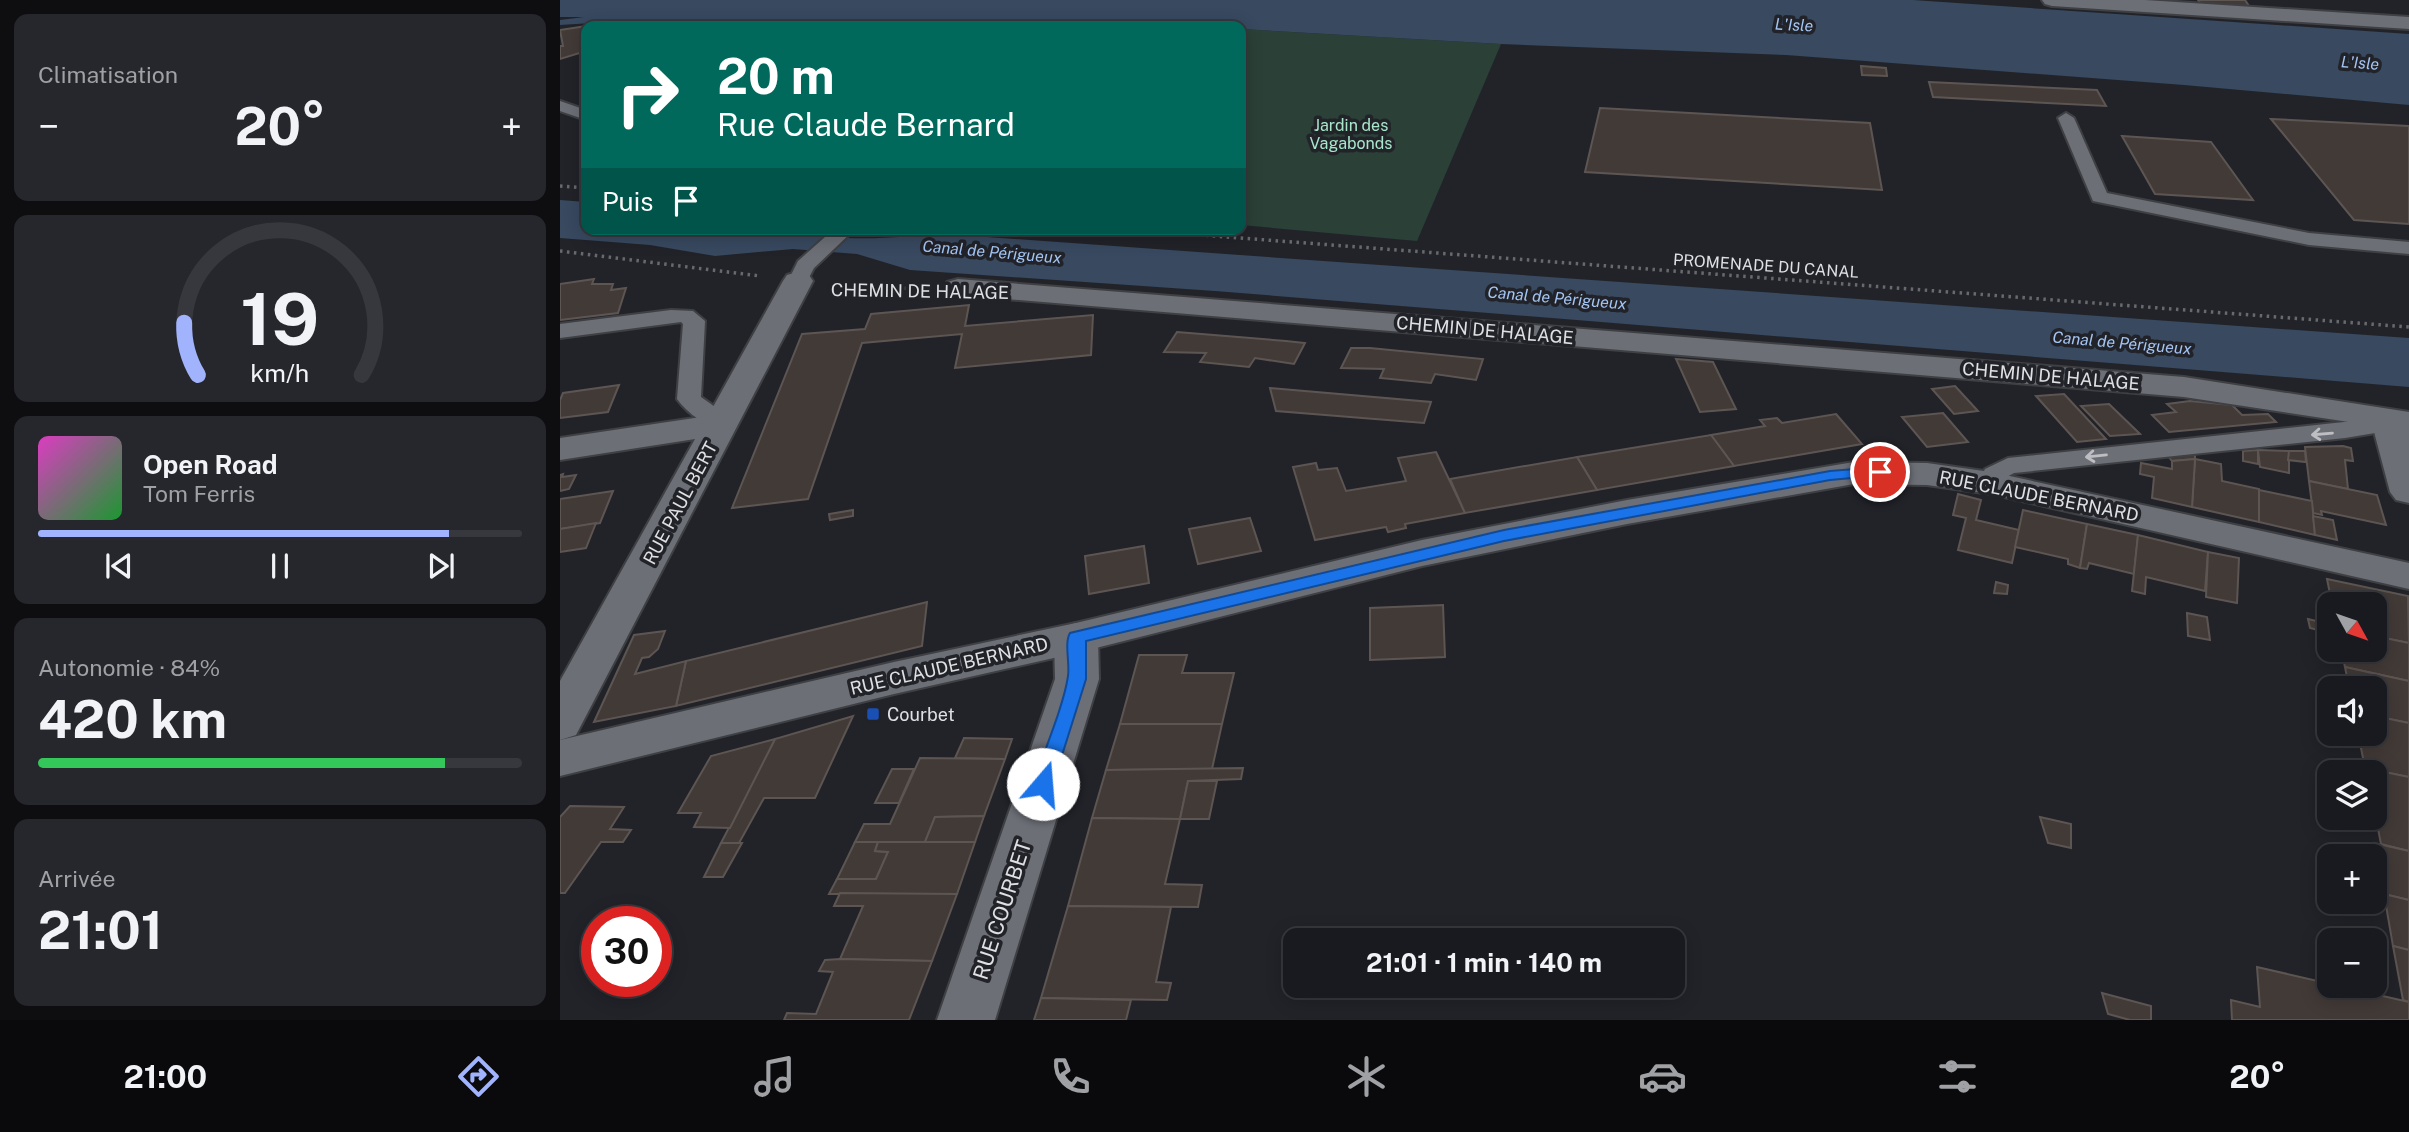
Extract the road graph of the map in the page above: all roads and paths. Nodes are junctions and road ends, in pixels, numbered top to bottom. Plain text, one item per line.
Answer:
1 (2052, 0) edge
2 (2409, 23) edge
3 (560, 106) edge
4 (581, 113) edge
5 (2066, 118) dead end
6 (560, 186) edge
7 (581, 188) edge
8 (840, 235) edge
9 (1201, 235) edge
10 (2409, 248) edge
11 (560, 251) edge
12 (802, 273) junction
13 (958, 288) joint
14 (2409, 327) edge
15 (560, 331) edge
16 (723, 424) junction
17 (2399, 424) edge
18 (560, 449) edge
19 (1991, 483) junction
20 (2409, 492) edge
21 (2409, 576) edge
22 (1076, 638) junction
23 (560, 723) edge
24 (560, 758) edge
25 (966, 1020) edge

1 - 2 street
3 - 4 lane
5 - 10 lane
6 - 7 path
8 - 12 lane
9 - 14 path, PROMENADE DU CANAL
11 - 12 path, CHEMIN DE HALAGE
12 - 13 path, CHEMIN DE HALAGE
12 - 16 street, RUE PAUL BERT
13 - 17 street, CHEMIN DE HALAGE
15 - 16 lane
16 - 18 street
16 - 23 street, RUE PAUL BERT
17 -> 19 lane
17 - 20 street
19 - 21 street, RUE CLAUDE BERNARD
19 - 22 street, RUE CLAUDE BERNARD
22 - 24 street, RUE CLAUDE BERNARD
22 - 25 street, RUE COURBET

